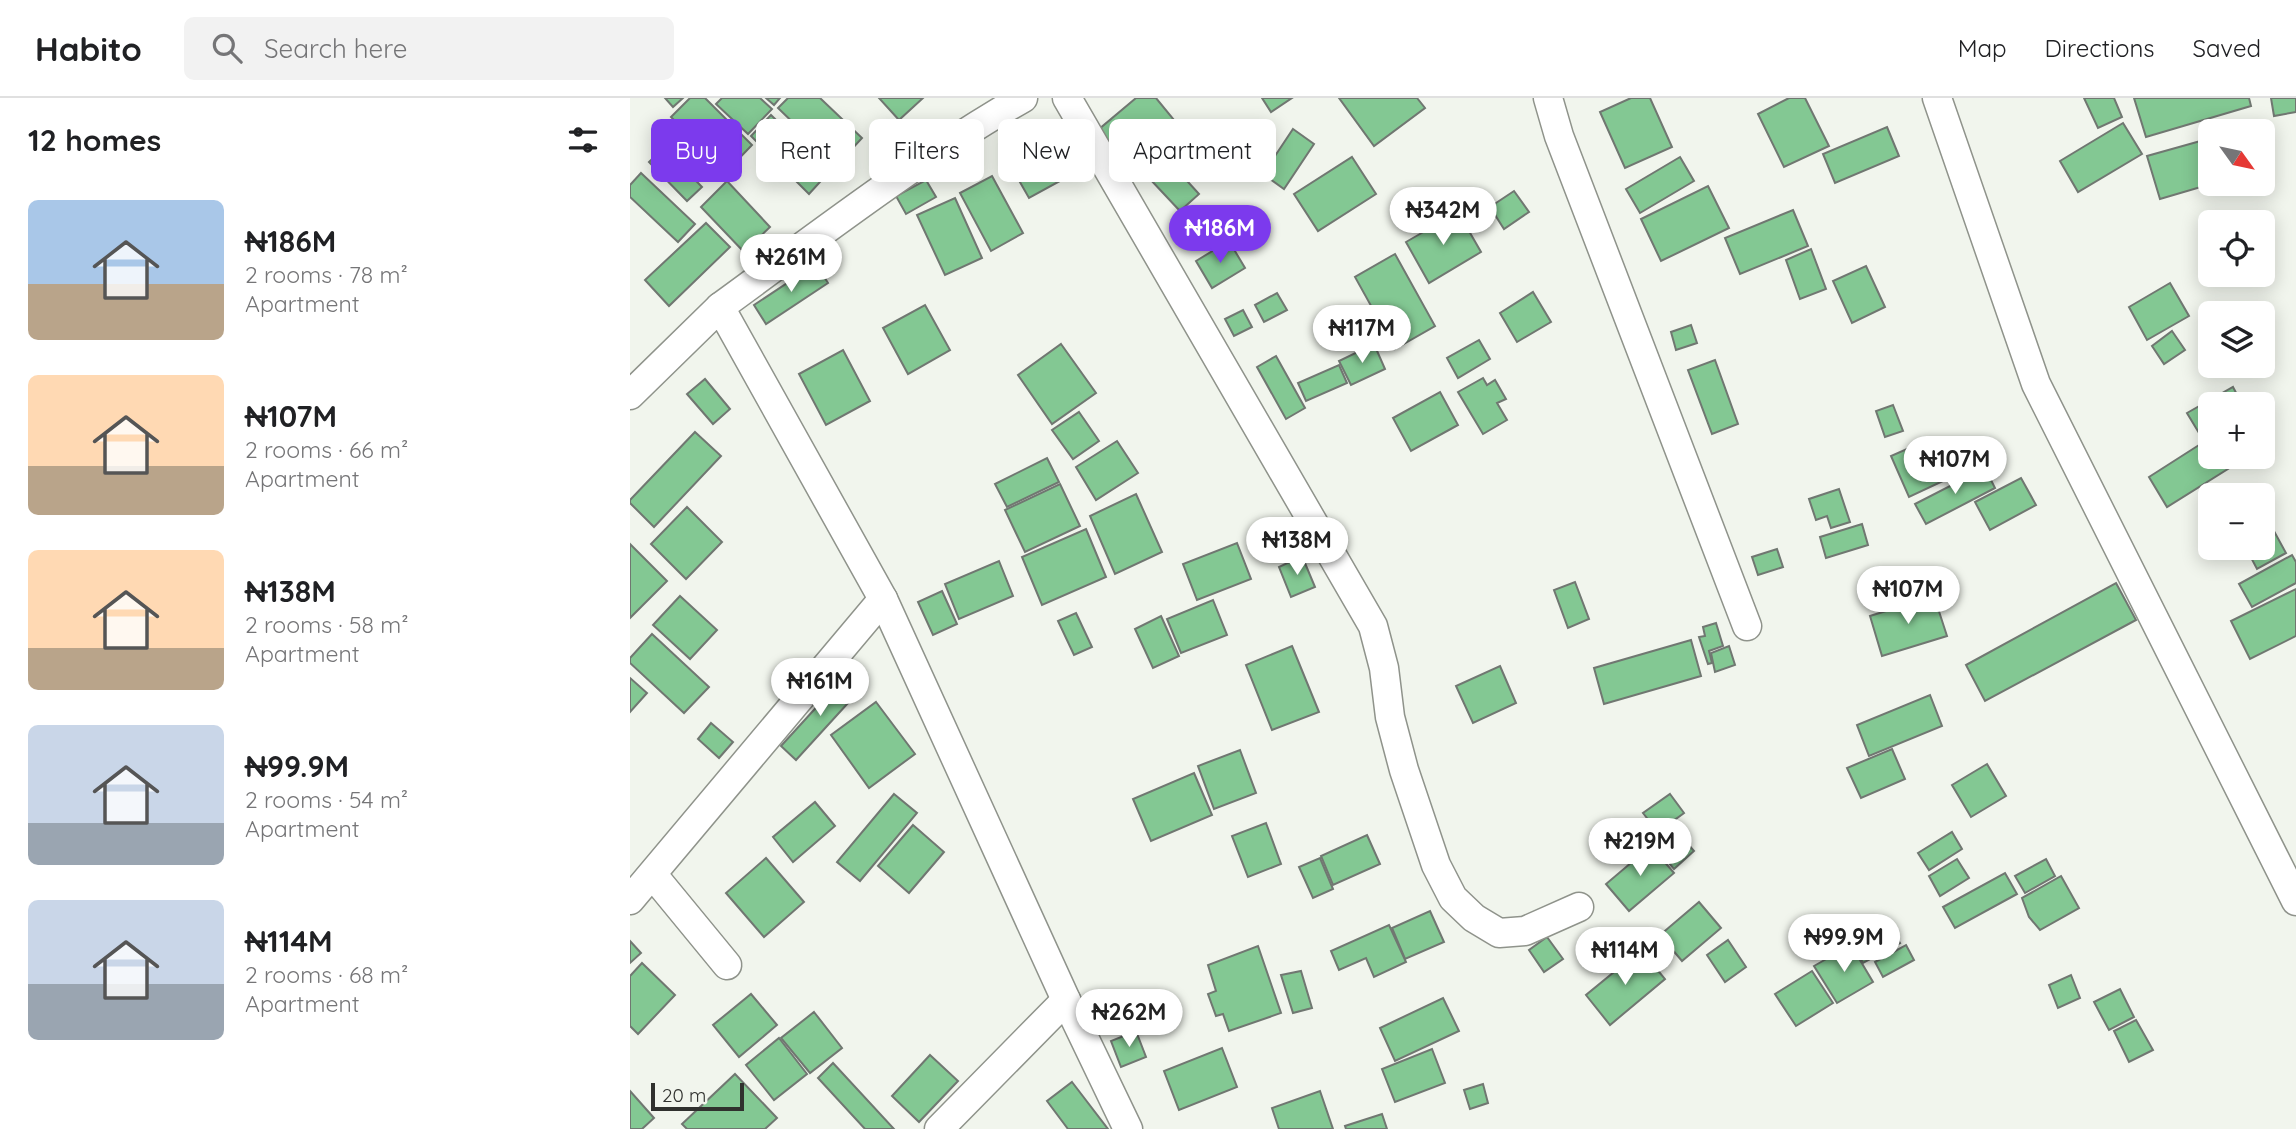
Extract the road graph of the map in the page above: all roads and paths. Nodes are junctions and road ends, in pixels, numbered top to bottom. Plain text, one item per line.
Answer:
1 (1023, 98) edge
2 (1067, 98) edge
3 (1548, 98) edge
4 (1937, 98) edge
5 (720, 307) junction
6 (630, 395) edge
7 (883, 599) junction
8 (1747, 626) dead end
9 (653, 875) junction
10 (630, 900) edge
11 (2296, 901) edge
12 (1579, 907) dead end
13 (727, 965) dead end
14 (1066, 1000) junction
15 (939, 1129) edge
16 (1128, 1129) edge

1 - 5 street
2 - 12 street
3 - 8 street
4 - 11 street
5 - 6 street
5 - 7 street
7 - 9 street
7 - 14 street
9 - 10 street
9 - 13 street
14 - 15 street
14 - 16 street

